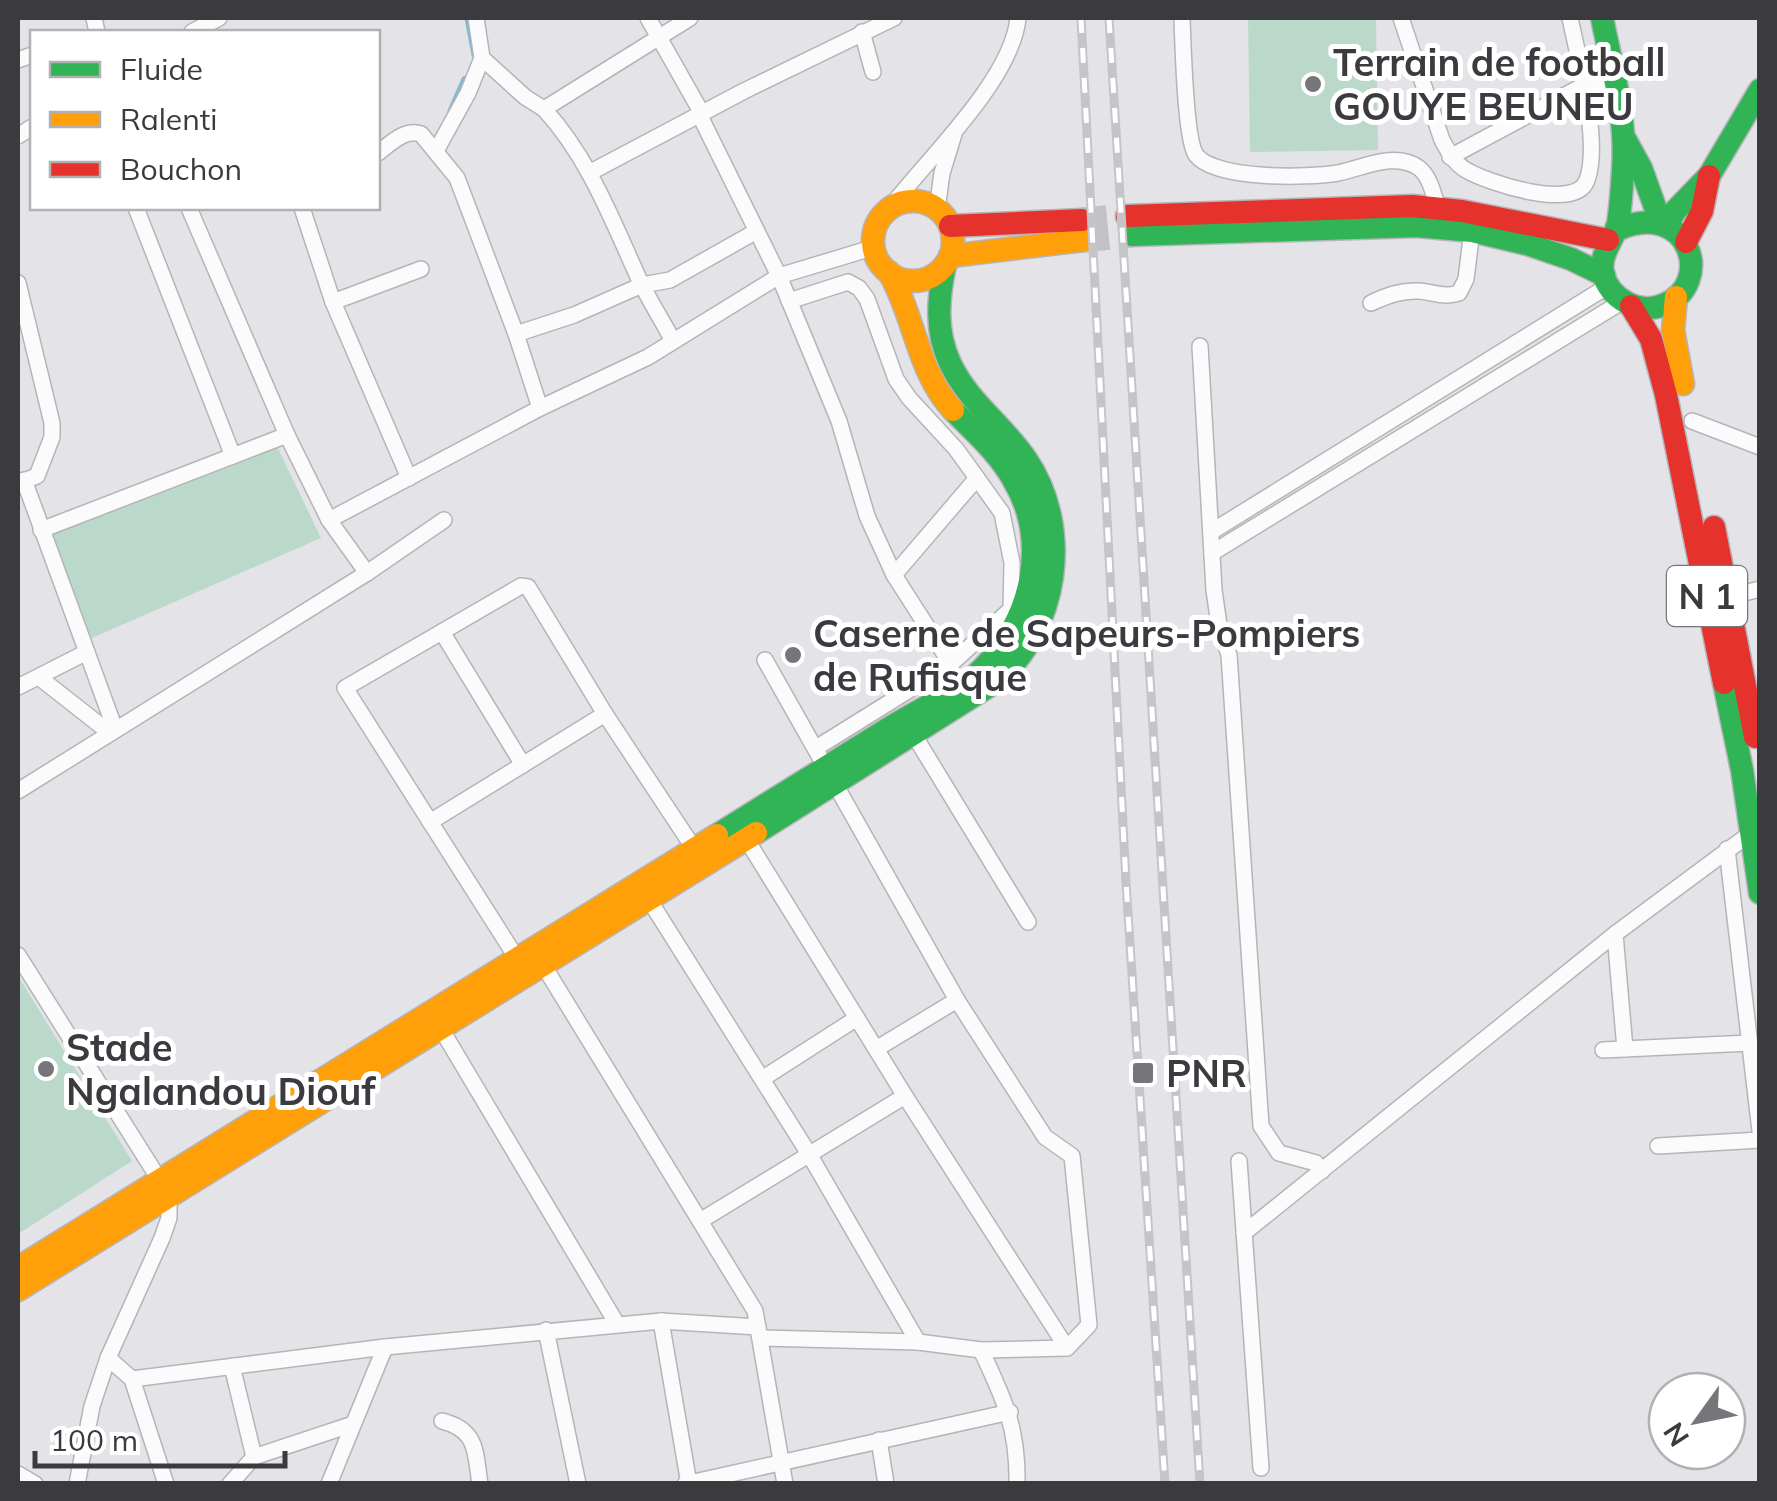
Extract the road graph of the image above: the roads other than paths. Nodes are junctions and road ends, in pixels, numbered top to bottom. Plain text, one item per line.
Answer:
1 (219, 18) edge
2 (476, 18) edge
3 (648, 18) edge
4 (690, 18) edge
5 (894, 18) edge
6 (1018, 18) edge
7 (1182, 18) edge
8 (1401, 18) edge
9 (1570, 18) edge
10 (1602, 18) edge
11 (196, 30) edge
12 (862, 32) junction
13 (659, 35) junction
14 (482, 58) junction
15 (873, 72) dead end
16 (1613, 79) junction
17 (1584, 84) junction
18 (1760, 90) edge
19 (544, 109) junction
20 (700, 116) junction
21 (1753, 121) edge
22 (956, 130) junction
23 (1624, 136) junction
24 (436, 151) junction
25 (380, 152) edge
26 (1450, 157) junction
27 (590, 173) junction
28 (1709, 176) junction
29 (1438, 209) junction
30 (137, 210) edge
31 (190, 210) edge
32 (303, 210) edge
33 (889, 210) junction
34 (944, 218) junction
35 (1664, 222) junction
36 (1472, 231) junction
37 (756, 232) junction
38 (1613, 235) junction
39 (1686, 242) junction
40 (875, 246) junction
41 (948, 261) junction
42 (421, 269) dead end
43 (889, 272) junction
44 (779, 276) junction
45 (18, 282) edge
46 (642, 284) junction
47 (1616, 292) junction
48 (1676, 298) junction
49 (790, 301) junction
50 (333, 302) junction
51 (1370, 303) dead end
52 (516, 334) junction
53 (673, 340) junction
54 (1200, 346) dead end
55 (540, 408) junction
56 (1692, 422) junction
57 (287, 435) junction
58 (1760, 447) edge
59 (233, 456) junction
60 (409, 478) junction
61 (977, 478) junction
62 (21, 482) edge
63 (329, 520) junction
64 (444, 520) dead end
65 (41, 530) junction
66 (1211, 532) junction
67 (1212, 553) junction
68 (367, 573) junction
69 (894, 575) junction
70 (1760, 589) edge
71 (1728, 596) junction
72 (1018, 606) junction
73 (442, 632) junction
74 (86, 652) junction
75 (765, 660) dead end
76 (951, 664) junction
77 (40, 678) junction
78 (18, 687) edge
79 (605, 714) junction
80 (113, 731) junction
81 (914, 735) junction
82 (523, 764) junction
83 (1760, 765) edge
84 (827, 766) junction
85 (18, 791) edge
86 (430, 822) junction
87 (1751, 833) junction
88 (745, 838) junction
89 (693, 848) junction
90 (1727, 849) junction
91 (1760, 893) edge
92 (648, 898) junction
93 (1028, 922) dead end
94 (1615, 934) junction
95 (18, 956) edge
96 (516, 958) junction
97 (542, 963) junction
98 (957, 1000) junction
99 (857, 1018) junction
100 (440, 1028) junction
101 (1749, 1043) junction
102 (876, 1049) junction
103 (1626, 1049) junction
104 (1603, 1050) dead end
105 (762, 1079) junction
106 (905, 1096) junction
107 (1760, 1131) edge
108 (1760, 1140) edge
109 (1658, 1146) dead end
110 (809, 1154) junction
111 (1239, 1161) dead end
112 (1322, 1170) junction
113 (164, 1188) junction
114 (700, 1221) junction
115 (1244, 1233) junction
116 (18, 1268) edge
117 (18, 1290) edge
118 (660, 1320) junction
119 (617, 1324) junction
120 (546, 1330) junction
121 (759, 1332) junction
122 (918, 1342) junction
123 (386, 1348) junction
124 (1067, 1348) junction
125 (980, 1350) junction
126 (108, 1358) junction
127 (232, 1366) junction
128 (132, 1379) junction
129 (1010, 1412) junction
130 (442, 1421) dead end
131 (353, 1424) junction
132 (879, 1440) junction
133 (254, 1457) junction
134 (782, 1462) junction
135 (1261, 1468) dead end
136 (18, 1474) edge
137 (329, 1483) edge
138 (688, 1483) edge
139 (35, 1484) edge
140 (78, 1484) edge
141 (166, 1484) edge
142 (230, 1484) edge
143 (480, 1484) edge
144 (578, 1484) edge
145 (785, 1484) edge
146 (886, 1484) edge
147 (1016, 1484) edge

1 - 11 street
2 - 14 street
3 - 13 street
4 - 13 street
5 - 12 street
6 - 22 street
7 - 29 street
8 - 26 street
9 - 17 street
10 - 16 main road
12 - 15 street
12 - 20 street
13 - 19 street
13 - 20 street
14 - 19 street
14 - 24 street
16 - 17 street
16 - 23 main road
17 - 26 street
17 - 26 street
18 - 21 main road
19 - 27 street
20 - 27 street
20 - 37 street
21 - 28 main road
22 - 33 street
22 - 34 street
23 - 35 main road
23 - 38 main road
24 - 25 street
24 - 52 street
27 - 46 street
28 - 35 main road
28 - 39 main road
29 - 36 main road
29 - 38 main road
30 - 59 street
31 - 57 street
32 - 50 street
33 - 34 main road
33 - 40 main road
34 - 41 main road
34 - 41 main road
35 - 38 main road
35 - 39 main road
36 - 47 main road
36 - 51 street
37 - 44 street
37 - 46 street
38 - 47 main road
39 - 48 main road, N 1
40 - 43 main road
40 - 44 street
41 - 43 main road
41 - 81 main road
42 - 50 street
43 - 72 main road
44 - 49 street
44 - 53 street
45 - 62 street
46 - 52 street
46 - 53 street
47 - 48 main road
47 - 66 street
47 - 67 street
47 - 87 main road, N 1
48 - 56 main road, N 1
49 - 61 street
49 - 69 street
50 - 60 street
52 - 55 street
53 - 55 street
54 - 66 street
55 - 60 street
56 - 58 street
56 - 71 main road, N 1
57 - 59 street
57 - 63 street
59 - 65 street
60 - 63 street
61 - 69 street
61 - 72 street
62 - 65 street
63 - 68 street
64 - 68 street
65 - 74 street
66 - 67 street
67 - 112 street
68 - 80 street
69 - 76 street
70 - 71 street
71 - 83 main road, N 1
72 - 76 street
72 - 84 main road
73 - 79 street
73 - 82 street
73 - 86 street
74 - 77 street
74 - 80 street
75 - 84 street
76 - 84 street
77 - 78 street
77 - 80 street
79 - 82 street
79 - 89 street
80 - 85 street
81 - 84 main road
81 - 93 street
82 - 86 street
84 - 88 main road
84 - 89 main road
84 - 98 street
86 - 96 street
87 - 90 street
87 - 91 main road, N 1
88 - 92 main road
88 - 99 street
89 - 96 main road
90 - 94 street
90 - 101 street
92 - 97 main road
92 - 105 street
94 - 103 street
94 - 112 street
95 - 113 street
96 - 113 main road
97 - 100 main road
97 - 114 street
98 - 102 street
98 - 124 street
99 - 102 street
99 - 105 street
100 - 113 main road
100 - 119 street
101 - 103 street
101 - 107 street
102 - 106 street
103 - 104 street
105 - 110 street
106 - 110 street
106 - 124 street
108 - 109 street
110 - 114 street
110 - 122 street
111 - 115 street
112 - 115 street
113 - 116 main road
113 - 117 main road
113 - 126 street
114 - 121 street
115 - 135 street
118 - 119 street
118 - 121 street
118 - 138 street
119 - 120 street
120 - 123 street
120 - 144 street
121 - 122 street
121 - 134 street
122 - 125 street
123 - 127 street
123 - 131 street
124 - 125 street
125 - 129 street
126 - 128 street
126 - 140 street
127 - 128 street
127 - 133 street
128 - 141 street
129 - 132 street
129 - 147 street
130 - 143 street
131 - 133 street
131 - 137 street
132 - 134 street
132 - 146 street
133 - 142 street
134 - 138 street
134 - 145 street
136 - 139 street

